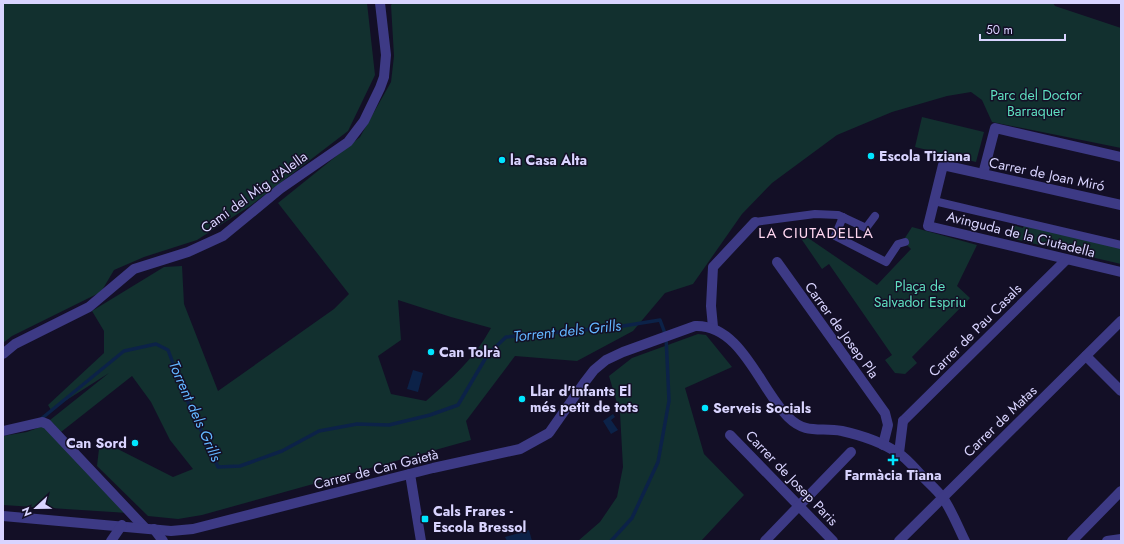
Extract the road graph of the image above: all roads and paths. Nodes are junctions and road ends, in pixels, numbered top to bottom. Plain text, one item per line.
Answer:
1 (380, 3) edge
2 (1121, 157) edge
3 (943, 165) joint
4 (983, 174) junction
5 (934, 201) junction
6 (1121, 205) edge
7 (875, 216) dead end
8 (843, 217) junction
9 (755, 222) joint
10 (905, 242) dead end
11 (1121, 245) edge
12 (1066, 260) junction
13 (777, 262) dead end
14 (1121, 272) edge
15 (1121, 321) edge
16 (712, 327) junction
17 (3, 354) edge
18 (1086, 356) junction
19 (1121, 391) edge
20 (884, 414) junction
21 (888, 425) junction
22 (902, 428) junction
23 (3, 431) edge
24 (730, 435) dead end
25 (883, 445) junction
26 (851, 452) dead end
27 (899, 453) junction
28 (410, 474) junction
29 (1121, 491) edge
30 (943, 497) junction
31 (799, 507) junction
32 (3, 516) edge
33 (122, 525) junction
34 (150, 528) junction
35 (1121, 539) edge
36 (111, 541) edge
37 (163, 541) edge
38 (421, 541) edge
39 (765, 541) edge
40 (833, 541) edge
41 (899, 541) edge
42 (965, 541) edge
43 (1072, 541) edge
44 (1107, 541) edge

1 - 17 street, Camí del Mig d'Alella
2 - 4 street
3 - 4 street, Carrer de Joan Miró
3 - 5 street, Avinguda de la Ciutadella
4 - 6 street, Carrer de Joan Miró
5 - 11 street
5 - 12 street, Avinguda de la Ciutadella
7 - 8 street
8 - 9 street
8 - 10 street
9 - 16 street
12 - 14 street, Avinguda de la Ciutadella
12 - 22 street, Carrer de Pau Casals
13 - 20 street, Carrer de Josep Pla
15 - 18 street, Carrer de Matas
16 - 25 street
16 - 28 street, Carrer de Can Gaietà
18 - 19 street
18 - 30 street, Carrer de Matas
20 - 21 street, Carrer de Josep Pla
20 - 22 street
21 - 22 street
21 - 25 street
22 - 25 street, Carrer de Pau Casals
22 - 27 street
23 - 34 street
24 - 31 street, Carrer de Josep Paris
25 - 27 street
26 - 31 street
27 - 30 street
28 - 34 street, Carrer de Can Gaietà
28 - 38 street
29 - 43 street
30 - 41 street, Carrer de Matas
30 - 42 street
31 - 39 street
31 - 40 street, Carrer de Josep Paris
32 - 33 street, Carrer de Can Gaietà
33 - 34 street, Carrer de Can Gaietà
33 - 36 street
34 - 37 street
35 - 44 street

